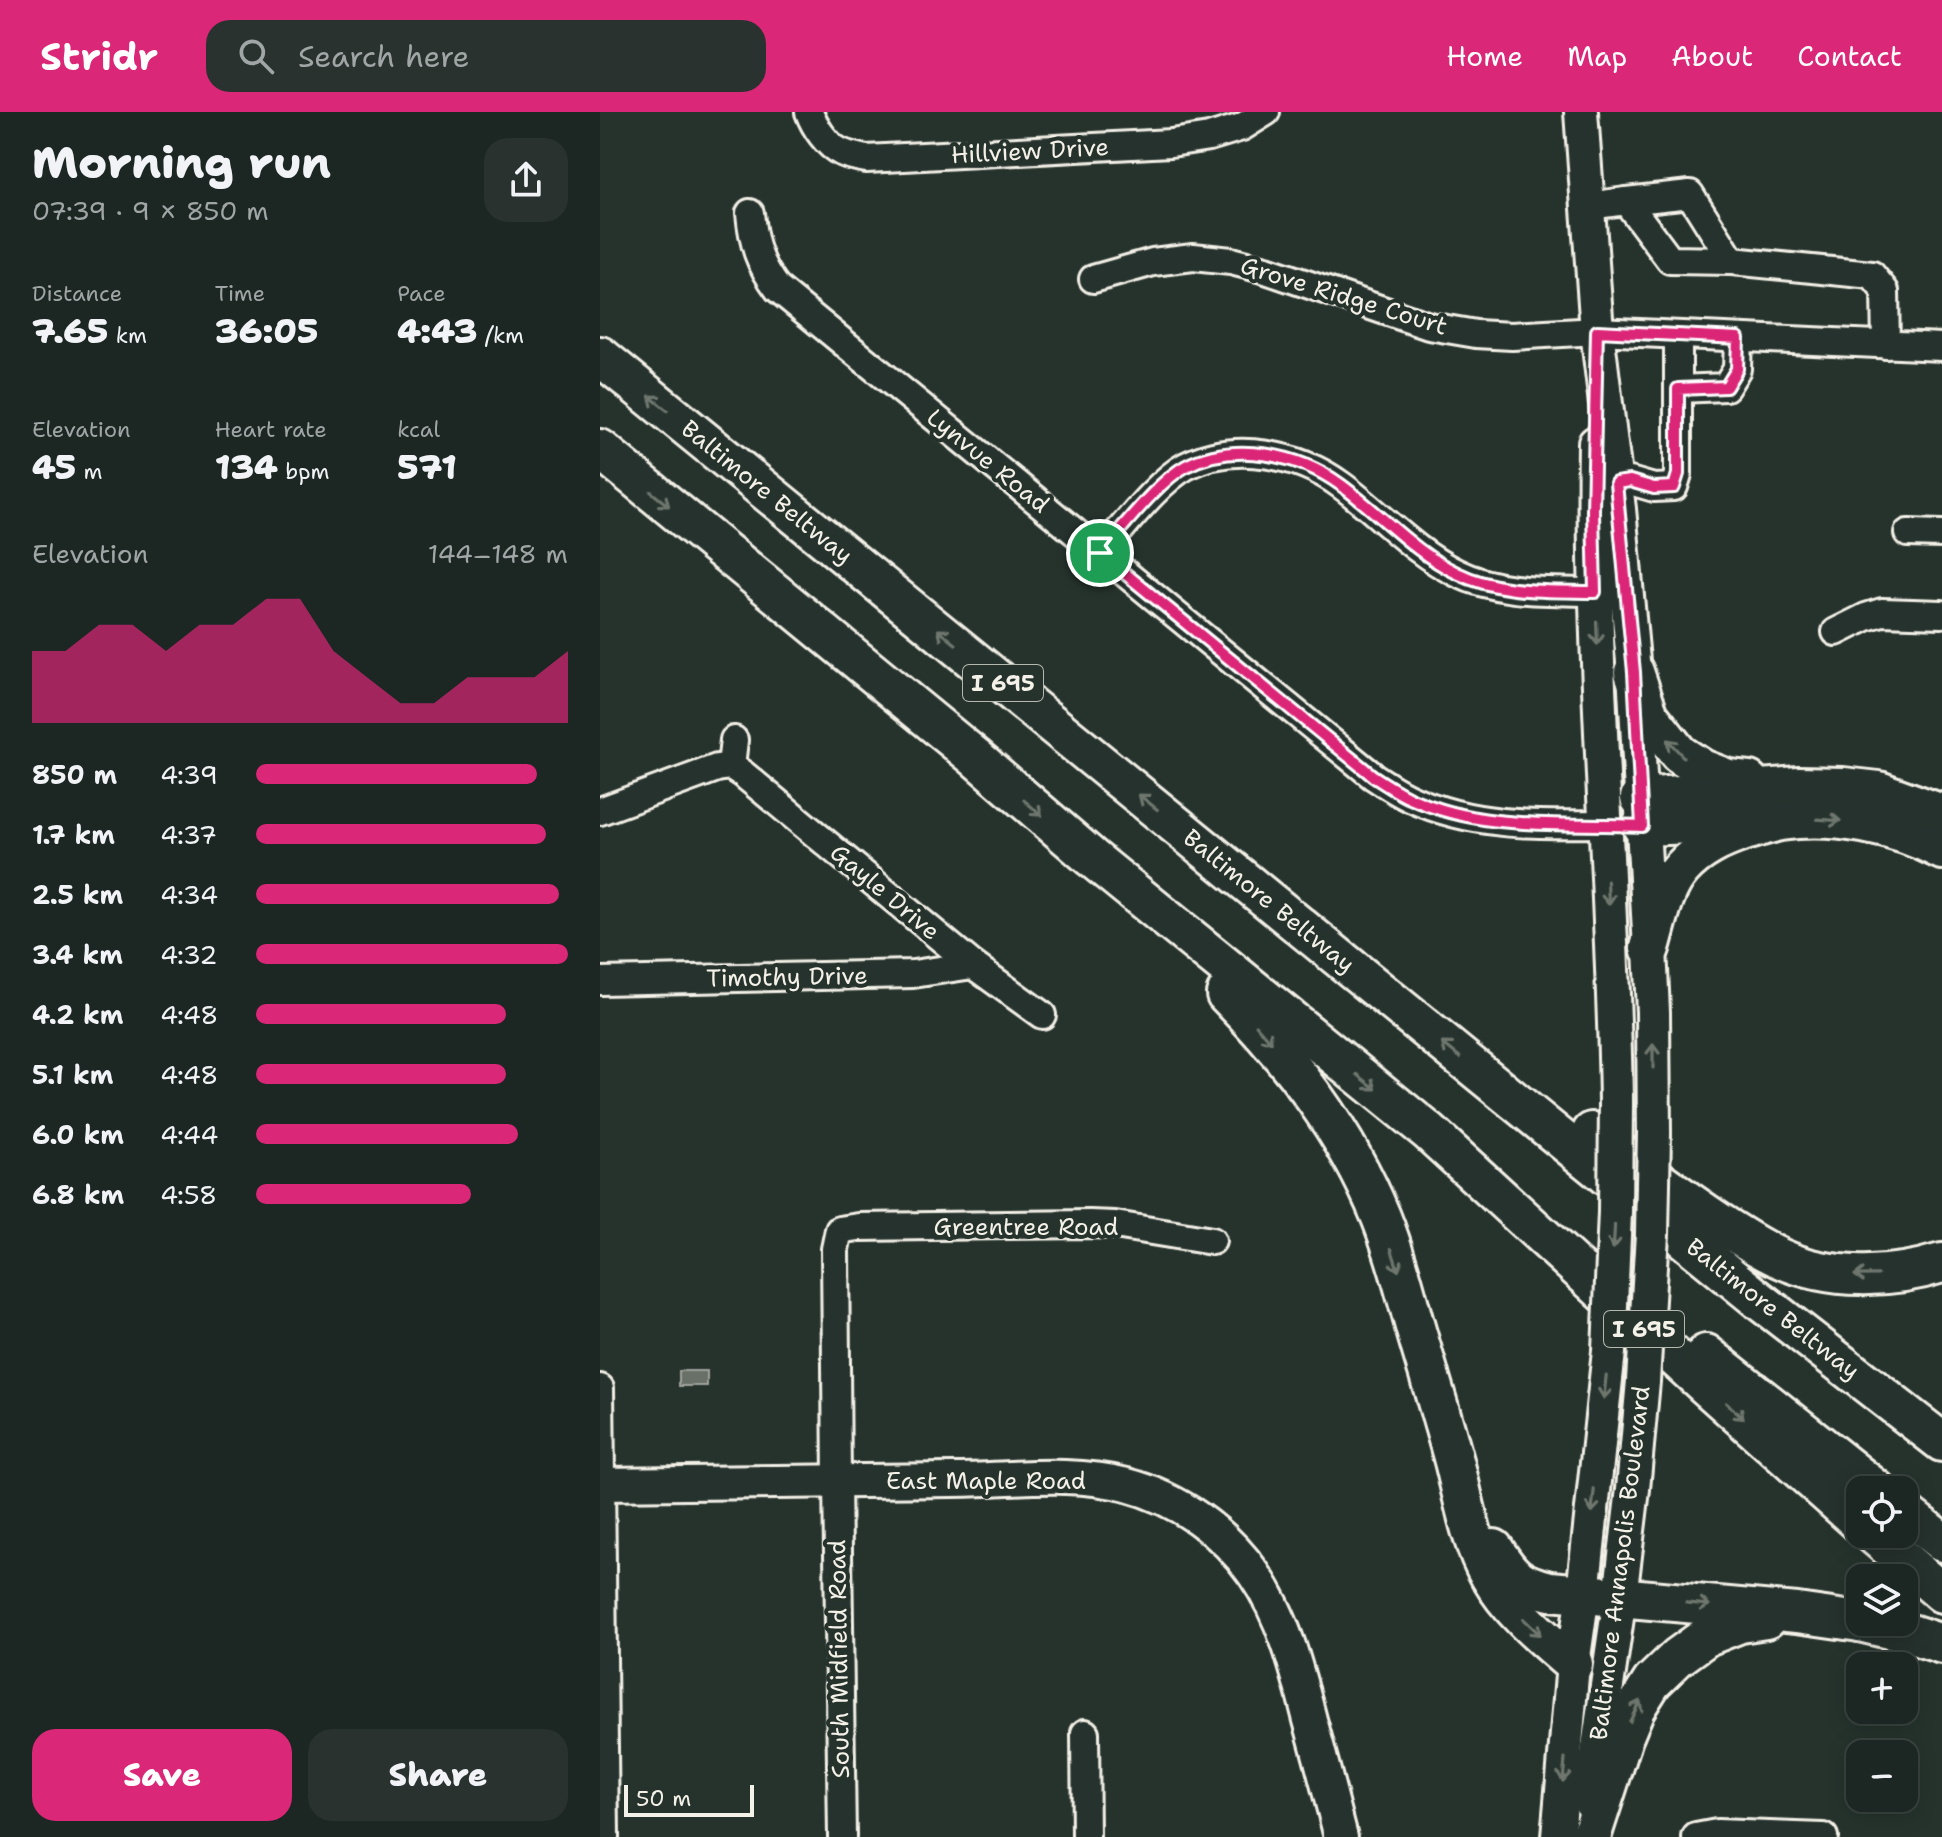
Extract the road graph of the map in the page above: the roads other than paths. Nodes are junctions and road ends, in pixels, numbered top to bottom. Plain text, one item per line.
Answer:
1 (809, 112) edge
2 (1266, 112) edge
3 (1581, 112) edge
4 (1626, 201) junction
5 (1588, 206) junction
6 (750, 213) dead end
7 (1732, 261) junction
8 (1093, 279) dead end
9 (1597, 331) junction
10 (1678, 335) junction
11 (1738, 338) junction
12 (1886, 345) junction
13 (1942, 347) edge
14 (600, 356) edge
15 (1678, 389) junction
16 (600, 449) edge
17 (1616, 483) junction
18 (1908, 533) dead end
19 (1942, 534) edge
20 (1100, 553) junction
21 (1595, 592) junction
22 (1942, 614) edge
23 (1836, 632) dead end
24 (1634, 672) junction
25 (734, 740) dead end
26 (731, 766) junction
27 (1799, 786) junction
28 (600, 811) edge
29 (1641, 812) junction
30 (1942, 814) edge
31 (1779, 821) junction
32 (1604, 824) junction
33 (1942, 850) edge
34 (1092, 858) junction
35 (1650, 948) junction
36 (973, 965) junction
37 (600, 981) edge
38 (1042, 1015) dead end
39 (1499, 1089) junction
40 (1429, 1132) junction
41 (839, 1230) joint
42 (1212, 1241) dead end
43 (1942, 1263) edge
44 (1759, 1300) junction
45 (600, 1388) edge
46 (1942, 1442) edge
47 (1453, 1459) junction
48 (1942, 1468) edge
49 (1859, 1476) edge
50 (837, 1481) junction
51 (600, 1484) edge
52 (1846, 1511) edge
53 (1918, 1523) edge
54 (1942, 1542) edge
55 (1889, 1548) edge
56 (1942, 1593) edge
57 (1602, 1595) junction
58 (1797, 1613) junction
59 (1846, 1620) edge
60 (1917, 1636) edge
61 (1942, 1644) edge
62 (1573, 1664) junction
63 (1085, 1733) dead end
64 (605, 1837) edge
65 (842, 1837) edge
66 (1086, 1837) edge
67 (1341, 1837) edge
68 (1558, 1837) edge
69 (1585, 1837) edge
70 (1591, 1837) edge
71 (1696, 1837) edge
72 (1824, 1837) edge

1 - 2 street, Hillview Drive
3 - 5 main road, Baltimore Annapolis Boulevard
4 - 5 street
4 - 7 street
4 - 7 street
5 - 9 main road, Baltimore Annapolis Boulevard
6 - 20 street, Lynvue Road
7 - 12 street
8 - 9 street, Grove Ridge Court
9 - 10 street, Grove Ridge Court
9 - 17 main road, Baltimore Annapolis Boulevard
9 - 21 main road, Baltimore Annapolis Boulevard
10 - 11 street, Grove Ridge Court
10 - 15 street
11 - 12 street, Grove Ridge Court
11 - 15 street
12 - 13 street, Grove Ridge Court
39 -> 14 highway, Baltimore Beltway / I 695
15 - 17 street
16 -> 34 highway, I 695
17 - 24 main road, Baltimore Annapolis Boulevard
18 - 19 street
20 - 21 street
20 - 32 street, Lynvue Road
21 -> 32 main road, Baltimore Annapolis Boulevard
22 - 23 street
27 -> 24 highway
24 - 29 main road, Baltimore Annapolis Boulevard
25 - 26 street
26 - 28 street
26 - 36 street, Gayle Drive
27 - 29 highway
27 - 30 highway
29 - 31 highway
29 - 32 main road
29 - 35 main road, Baltimore Annapolis Boulevard
31 -> 33 highway
31 - 35 highway
32 -> 57 main road, Baltimore Annapolis Boulevard, bridge
34 -> 40 highway, I 695
34 -> 47 highway
57 -> 35 main road, Baltimore Annapolis Boulevard, bridge
36 - 37 street, Timothy Drive
36 - 38 street, Gayle Drive
43 -> 39 highway
39 - 44 highway, Baltimore Beltway / I 695
40 - 49 highway
40 -> 52 highway, I 695
41 - 42 street, Greentree Road
41 - 50 street, South Midfield Road
44 - 46 highway, Baltimore Beltway / I 695
44 - 48 highway
45 - 51 street
47 - 57 highway
47 -> 62 highway
50 - 51 main road, East Maple Road
50 - 65 street, South Midfield Road
50 - 67 main road, East Maple Road
51 - 64 street
53 - 54 highway
55 - 56 highway
57 -> 58 highway
57 - 62 main road, Baltimore Annapolis Boulevard
57 - 69 main road, Baltimore Annapolis Boulevard
58 - 59 highway
70 -> 58 highway
60 - 61 highway
62 -> 68 main road, Baltimore Annapolis Boulevard
63 - 66 street
71 - 72 street

